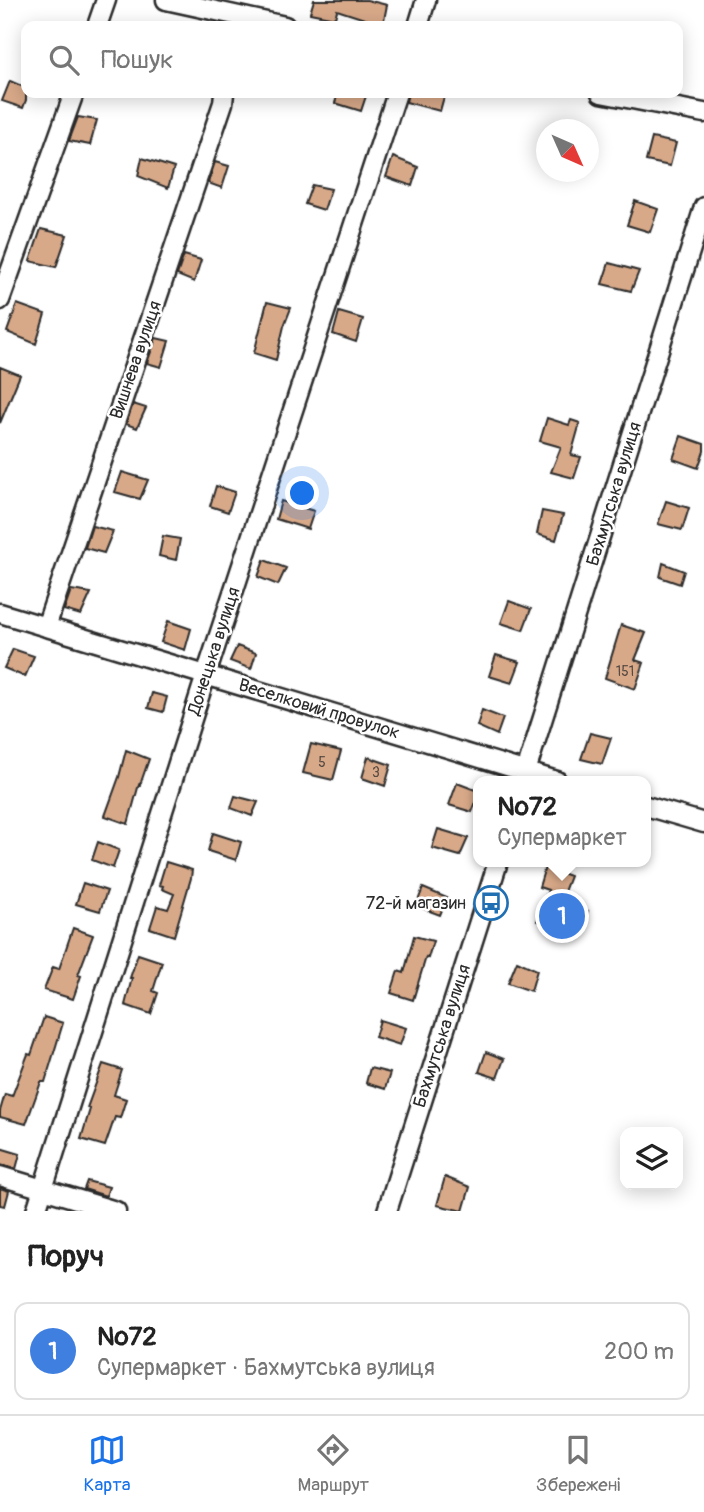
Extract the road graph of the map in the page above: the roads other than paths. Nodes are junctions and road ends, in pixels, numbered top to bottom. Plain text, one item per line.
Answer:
1 (106, 0) edge
2 (166, 0) edge
3 (426, 0) edge
4 (233, 13) edge
5 (99, 21) edge
6 (265, 21) edge
7 (420, 21) edge
8 (72, 98) edge
9 (224, 98) edge
10 (395, 98) edge
11 (627, 98) edge
12 (704, 113) edge
13 (704, 207) edge
14 (0, 300) edge
15 (0, 613) edge
16 (46, 627) junction
17 (206, 675) junction
18 (521, 776) edge
19 (524, 776) edge
20 (651, 807) edge
21 (703, 818) edge
22 (496, 867) edge
23 (0, 1176) edge
24 (43, 1189) junction
25 (36, 1211) edge
26 (116, 1211) edge
27 (387, 1211) edge

1 - 5 street
2 - 4 street
3 - 7 street
4 - 6 street
8 - 14 street
9 - 16 street, Вишнева вулиця
10 - 17 street, Донецька вулиця
11 - 12 street
13 - 19 street, Бахмутська вулиця
15 - 16 street, Веселковий провулок
16 - 17 street, Веселковий провулок
17 - 18 street, Веселковий провулок
17 - 24 street, Донецька вулиця
20 - 21 street
22 - 27 street, Бахмутська вулиця
23 - 24 street
24 - 25 street, Донецька вулиця
24 - 26 street

